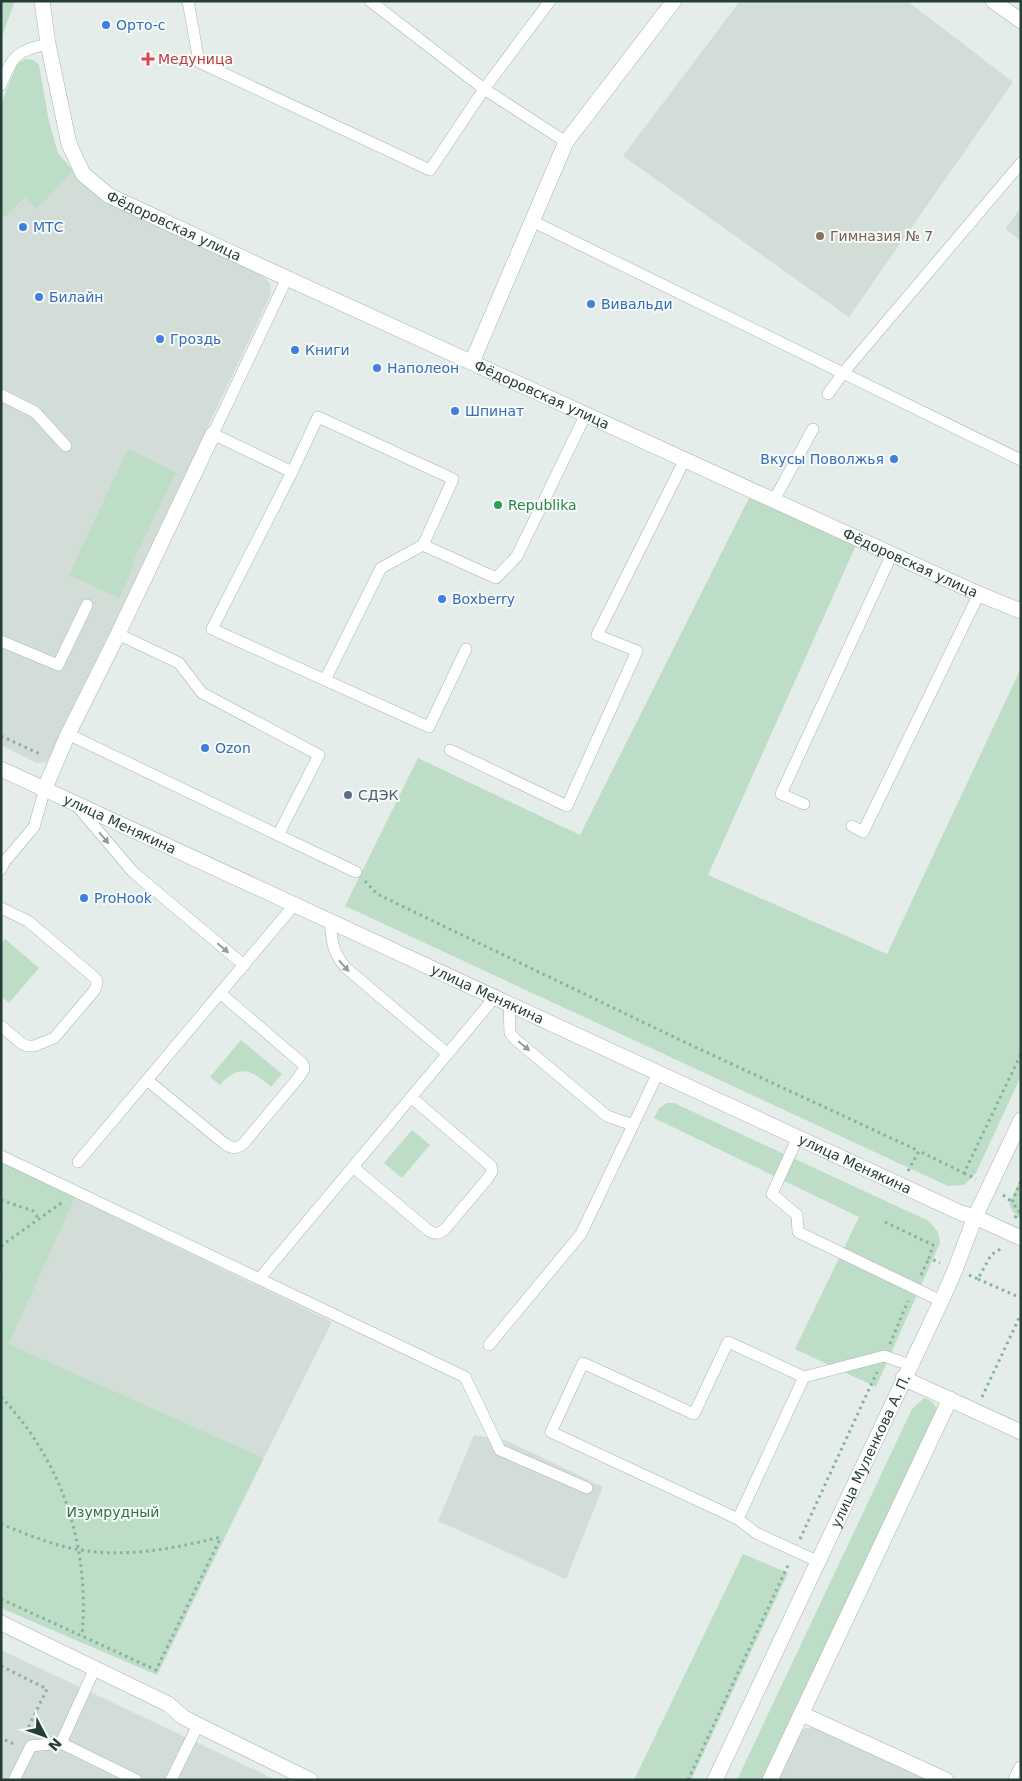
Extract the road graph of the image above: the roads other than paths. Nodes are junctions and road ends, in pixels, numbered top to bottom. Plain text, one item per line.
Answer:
1 (42, 1) edge
2 (188, 1) edge
3 (370, 1) edge
4 (550, 1) edge
5 (674, 1) edge
6 (993, 1) edge
7 (1021, 21) edge
8 (48, 44) junction
9 (1, 85) edge
10 (484, 89) junction
11 (566, 142) junction
12 (1021, 163) edge
13 (532, 221) junction
14 (287, 278) junction
15 (472, 362) junction
16 (843, 373) junction
17 (828, 394) dead end
18 (1, 395) edge
19 (586, 414) junction
20 (813, 429) dead end
21 (212, 434) junction
22 (66, 446) dead end
23 (686, 459) junction
24 (1021, 460) edge
25 (292, 472) junction
26 (774, 500) junction
27 (423, 545) junction
28 (892, 554) junction
29 (979, 594) junction
30 (87, 605) dead end
31 (1021, 611) edge
32 (118, 634) junction
33 (1, 640) edge
34 (466, 648) dead end
35 (326, 680) junction
36 (68, 734) junction
37 (450, 750) dead end
38 (1, 769) edge
39 (45, 788) junction
40 (72, 801) junction
41 (804, 804) dead end
42 (852, 826) dead end
43 (278, 835) junction
44 (1, 869) edge
45 (356, 872) road end
46 (295, 904) junction
47 (1, 908) edge
48 (330, 921) junction
49 (244, 965) junction
50 (220, 993) junction
51 (502, 1000) junction
52 (1, 1026) edge
53 (448, 1054) junction
54 (658, 1073) junction
55 (147, 1080) junction
56 (411, 1098) junction
57 (1021, 1120) edge
58 (633, 1125) junction
59 (798, 1137) junction
60 (1, 1156) edge
61 (78, 1162) dead end
62 (353, 1167) junction
63 (975, 1217) junction
64 (1021, 1238) edge
65 (260, 1278) junction
66 (941, 1301) junction
67 (489, 1344) dead end
68 (907, 1372) junction
69 (804, 1377) junction
70 (950, 1398) junction
71 (1021, 1432) edge
72 (587, 1488) dead end
73 (738, 1519) junction
74 (817, 1561) junction
75 (1, 1624) edge
76 (95, 1668) junction
77 (802, 1714) junction
78 (198, 1725) junction
79 (61, 1743) junction
80 (1021, 1769) edge
81 (14, 1780) edge
82 (136, 1780) edge
83 (171, 1780) edge
84 (310, 1780) edge
85 (715, 1780) edge
86 (770, 1780) edge
87 (946, 1780) edge
88 (1016, 1780) edge

1 - 8 street, Фёдоровская улица
2 - 10 lane
3 - 10 lane
4 - 10 lane
5 - 11 street
6 - 7 street
8 - 9 lane
8 - 14 street, Фёдоровская улица
10 - 11 lane
11 - 13 street
12 - 16 lane
13 - 15 street
13 - 16 lane
14 - 15 street, Фёдоровская улица
14 - 21 lane
15 - 19 street, Фёдоровская улица
16 - 17 lane
16 - 24 lane
18 - 22 lane
19 - 23 street, Фёдоровская улица
19 - 27 lane
20 - 26 lane
21 - 25 lane
21 - 32 street
23 - 26 street, Фёдоровская улица
23 - 37 lane
25 - 27 lane
25 - 35 lane
26 - 28 street, Фёдоровская улица
27 - 35 lane
28 - 29 street, Фёдоровская улица
28 - 41 lane
29 - 31 street, Фёдоровская улица
29 - 42 lane
30 - 33 lane
32 - 36 street
32 - 43 lane
34 - 35 lane
36 - 39 street
36 - 43 lane
38 - 39 street, улица Менякина
39 - 40 street, улица Менякина
39 - 44 lane
40 - 46 street, улица Менякина
40 -> 49 lane
43 - 45 lane
46 - 48 street, улица Менякина
46 - 49 lane
47 - 52 lane
48 - 51 street, улица Менякина
48 -> 53 lane
49 - 50 lane
50 - 55 lane
50 - 55 lane
51 - 53 lane
51 - 54 street, улица Менякина
51 -> 58 lane
53 - 56 lane
54 - 58 lane
54 - 59 street, улица Менякина
55 - 61 lane
56 - 62 lane
56 - 62 lane
57 - 63 street, улица Муленкова А. П.
58 - 67 lane
59 - 63 street, улица Менякина
59 - 66 lane
60 - 65 lane
62 - 65 lane
63 - 64 street, улица Менякина
63 - 66 street, улица Муленкова А. П.
65 - 72 lane
66 - 68 street, улица Муленкова А. П.
68 - 69 lane
68 - 70 street
68 - 74 street, улица Муленкова А. П.
69 - 73 lane
69 - 73 lane
70 - 71 street
70 - 77 street
73 - 74 lane
74 - 85 street, улица Муленкова А. П.
75 - 76 street
76 - 78 street
76 - 79 lane
77 - 86 street
77 - 87 street
78 - 83 lane
78 - 84 street
79 - 81 lane
79 - 82 lane
80 - 88 street

